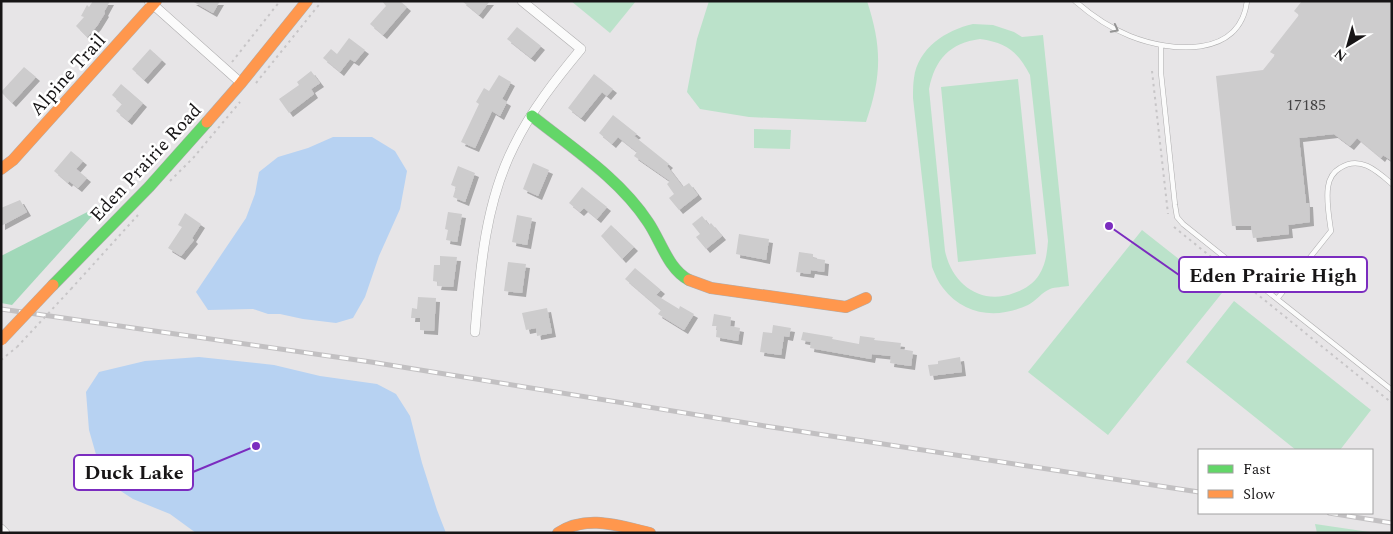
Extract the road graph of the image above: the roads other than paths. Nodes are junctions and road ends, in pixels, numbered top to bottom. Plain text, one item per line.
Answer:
1 (307, 1) edge
2 (522, 1) edge
3 (1075, 1) edge
4 (1246, 1) edge
5 (152, 3) edge
6 (1161, 45) junction
7 (240, 83) junction
8 (532, 116) junction
9 (1, 169) edge
10 (1392, 184) edge
11 (866, 298) dead end
12 (1277, 299) junction
13 (475, 332) dead end
14 (1, 340) edge
15 (1392, 390) edge
16 (1, 529) edge
17 (5, 533) edge
18 (558, 533) edge
19 (650, 533) edge

1 - 7 street, Eden Prairie Road
2 - 8 street
3 -> 6 lane
4 - 6 lane
5 - 7 street
5 - 9 street, Alpine Trail
6 - 12 lane
7 - 14 street, Eden Prairie Road, bridge
8 - 11 street
8 - 13 street
10 - 12 lane
12 - 15 lane
16 - 17 street
18 - 19 street

